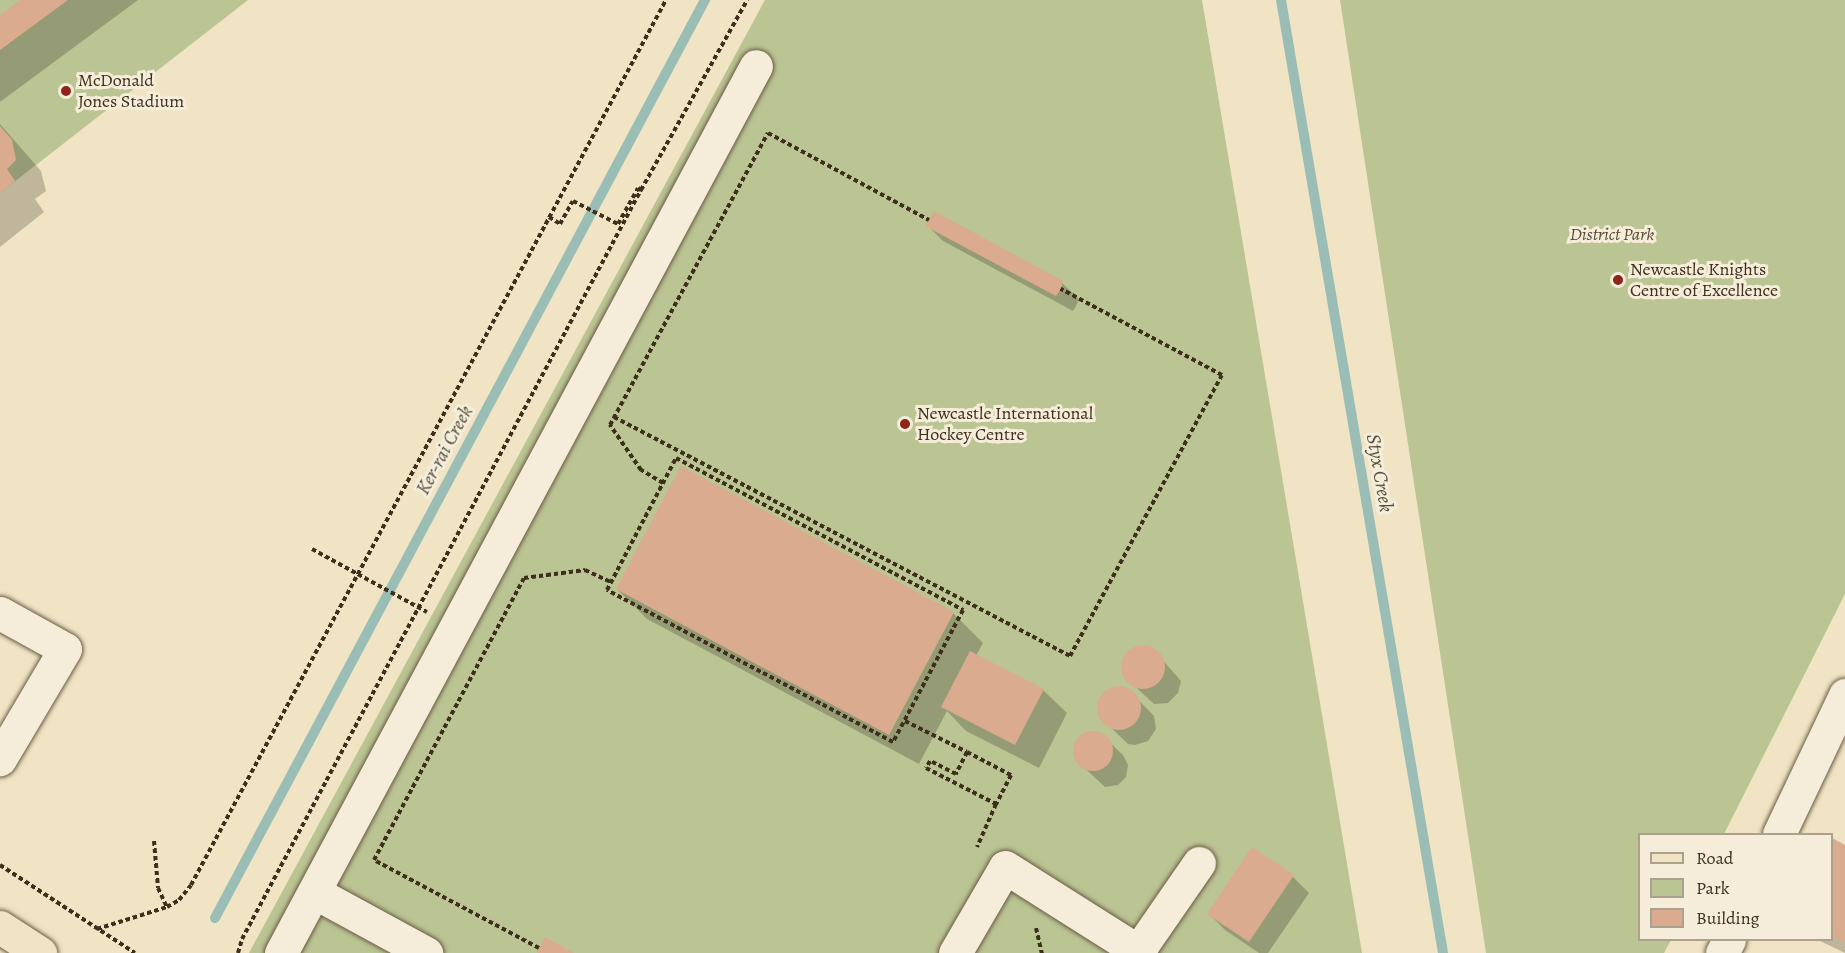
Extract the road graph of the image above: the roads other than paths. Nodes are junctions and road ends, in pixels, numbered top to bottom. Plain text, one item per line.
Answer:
1 (756, 66) dead end
2 (0, 613) edge
3 (1845, 695) edge
4 (0, 759) edge
5 (1779, 833) edge
6 (1199, 863) dead end
7 (314, 892) junction
8 (0, 927) edge
9 (1140, 952) edge
10 (40, 953) edge
11 (281, 953) edge
12 (426, 953) edge
13 (955, 953) edge

1 - 7 street
2 - 4 street
3 - 5 street
6 - 9 street
7 - 11 street
7 - 12 street
8 - 10 main road
9 - 13 street

